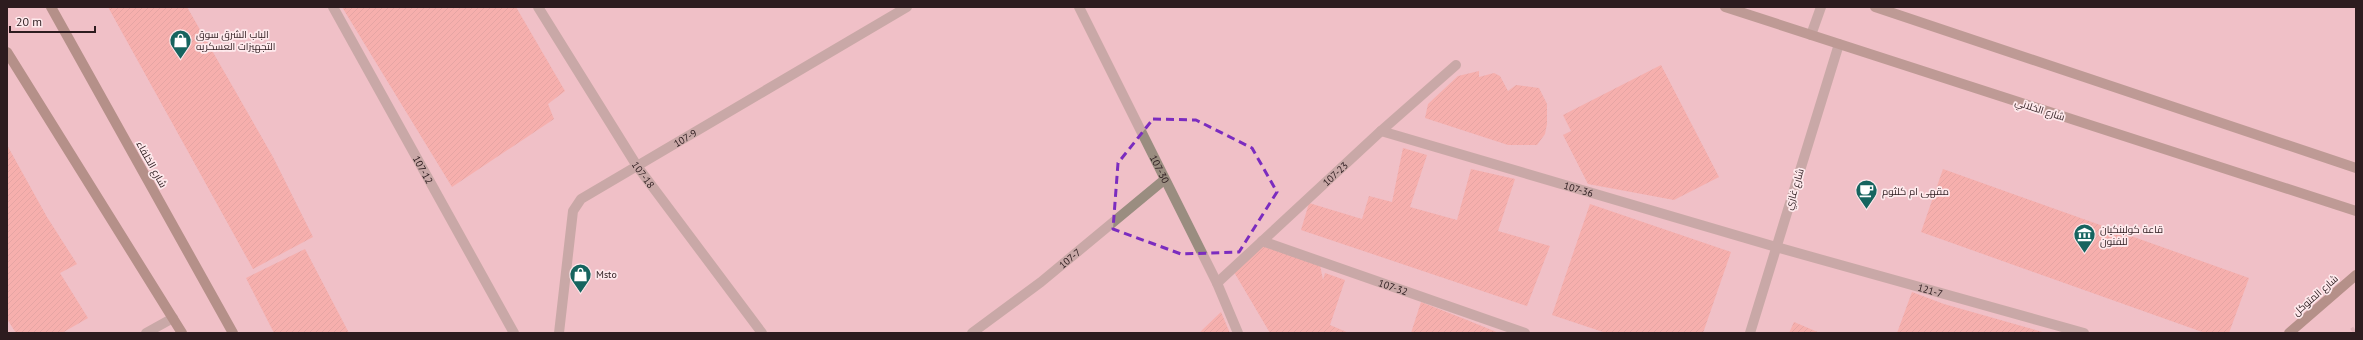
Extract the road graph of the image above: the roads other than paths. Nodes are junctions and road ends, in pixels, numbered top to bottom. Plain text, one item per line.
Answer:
1 (51, 7) edge
2 (333, 7) edge
3 (538, 7) edge
4 (907, 7) edge
5 (1079, 7) edge
6 (1725, 7) edge
7 (1821, 7) edge
8 (1875, 7) edge
9 (1810, 35) junction
10 (1839, 44) junction
11 (7, 52) edge
12 (1456, 65) dead end
13 (1381, 131) junction
14 (637, 166) junction
15 (2356, 168) edge
16 (1164, 180) junction
17 (2356, 211) edge
18 (1262, 241) junction
19 (1776, 248) junction
20 (2356, 275) edge
21 (1217, 283) junction
22 (173, 318) junction
23 (146, 333) edge
24 (182, 333) edge
25 (233, 333) edge
26 (514, 333) edge
27 (559, 333) edge
28 (762, 333) edge
29 (972, 333) edge
30 (1238, 333) edge
31 (1524, 333) edge
32 (1750, 333) edge
33 (2084, 333) edge
34 (2289, 333) edge

1 - 25 main road, شارع الخلفاء
2 - 26 street, 107-12
3 - 14 street, 107-18
4 - 14 street, 107-9
5 - 16 street, 107-30
6 - 9 main road, شارع الخلاني
7 - 9 street
8 - 15 main road
9 - 10 main road, شارع الخلاني
10 - 17 main road, شارع الخلاني
10 - 19 street, شارع غازي
11 - 22 main road
12 - 13 street, 107-23
13 - 18 street, 107-23
13 - 19 street, 107-36
14 - 27 street, 107-9
14 - 28 street, 107-18
16 - 21 street, 107-30
16 - 29 street, 107-7
18 - 21 street, 107-23
18 - 31 street, 107-32
19 - 32 street, شارع غازي
19 - 33 street, 121-7
20 - 34 main road, شارع المتوكل
21 - 30 street, 107-30
22 - 23 street
22 - 24 main road

